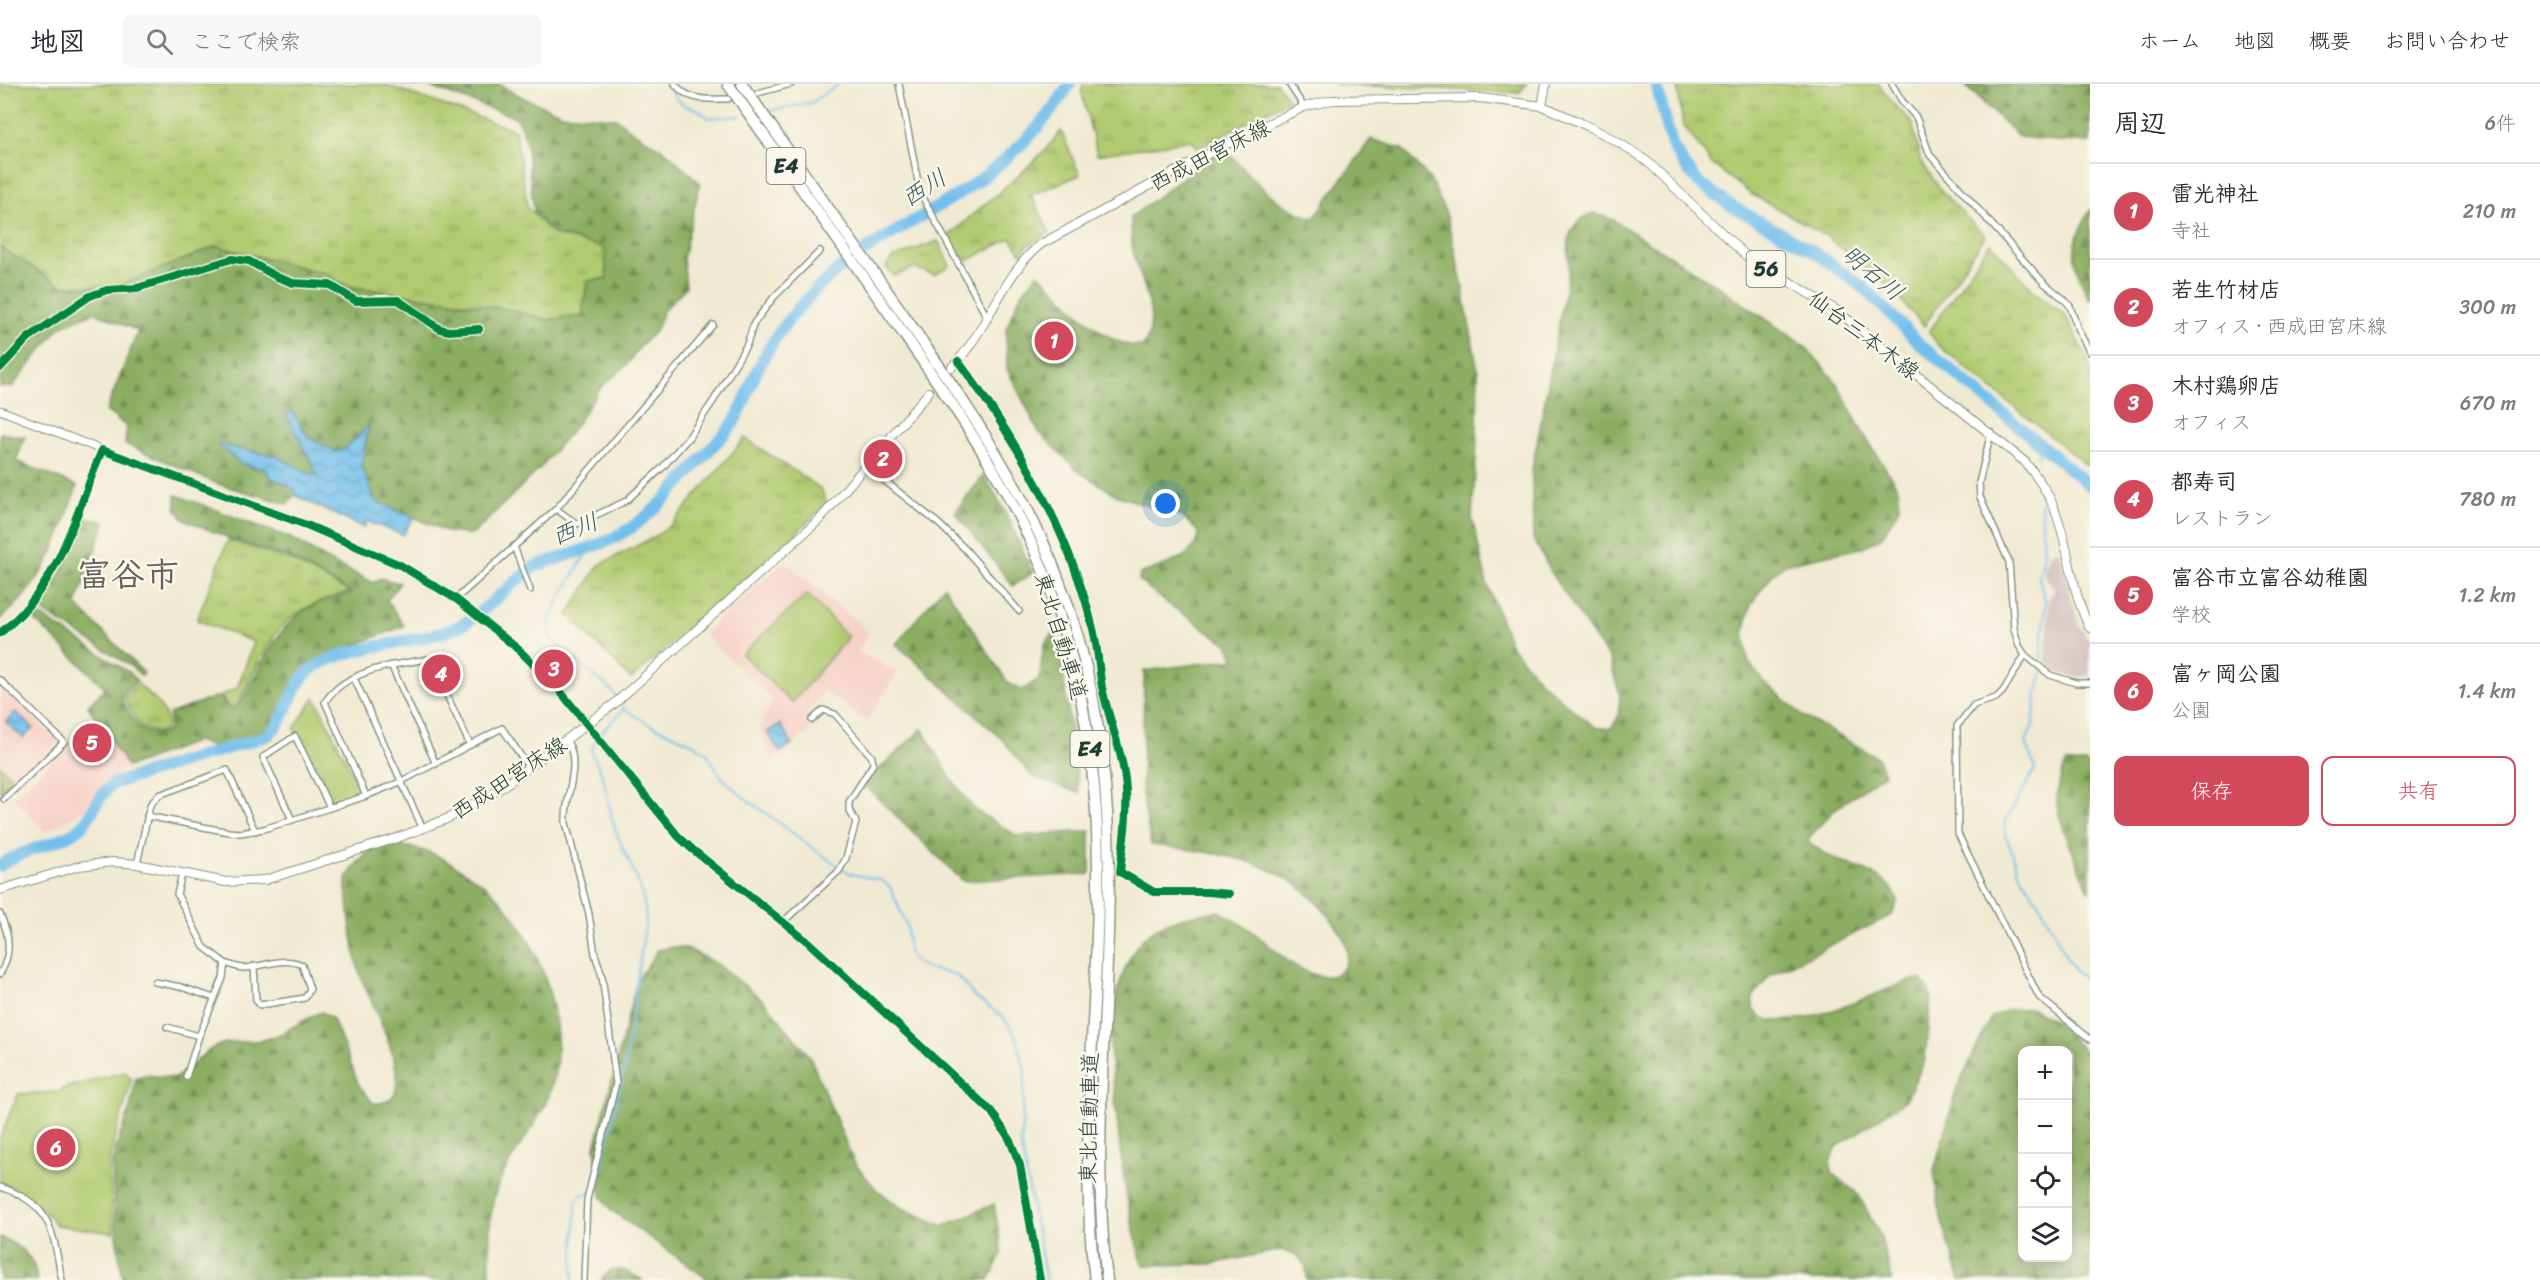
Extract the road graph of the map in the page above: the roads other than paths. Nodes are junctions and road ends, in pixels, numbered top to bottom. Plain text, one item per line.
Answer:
1 (675, 84) edge
2 (728, 84) edge
3 (742, 84) edge
4 (791, 84) edge
5 (899, 84) edge
6 (1289, 84) edge
7 (1546, 84) edge
8 (1892, 84) edge
9 (758, 93) dead end
10 (728, 99) dead end
11 (1542, 106) junction
12 (1304, 107) junction
13 (848, 245) junction
14 (820, 251) dead end
15 (866, 272) junction
16 (988, 320) junction
17 (712, 325) dead end
18 (479, 329) dead end
19 (2090, 352) edge
20 (955, 364) joint
21 (0, 368) edge
22 (929, 392) dead end
23 (0, 410) edge
24 (1991, 432) junction
25 (102, 450) junction
26 (866, 466) junction
27 (556, 509) junction
28 (514, 546) junction
29 (530, 590) dead end
30 (456, 599) junction
31 (1019, 611) dead end
32 (2090, 628) edge
33 (0, 633) edge
34 (2025, 655) junction
35 (391, 665) junction
36 (354, 678) junction
37 (0, 680) edge
38 (2090, 682) edge
39 (812, 720) dead end
40 (588, 724) junction
41 (567, 741) junction
42 (470, 745) junction
43 (436, 764) junction
44 (529, 768) junction
45 (400, 782) junction
46 (366, 796) junction
47 (4, 800) dead end
48 (330, 808) junction
49 (147, 816) junction
50 (292, 820) junction
51 (423, 829) junction
52 (255, 831) junction
53 (137, 864) junction
54 (182, 874) junction
55 (0, 890) edge
56 (1228, 894) dead end
57 (0, 914) edge
58 (783, 922) junction
59 (225, 963) junction
60 (254, 966) junction
61 (0, 974) edge
62 (155, 982) dead end
63 (214, 998) junction
64 (167, 1027) dead end
65 (199, 1035) junction
66 (2090, 1039) edge
67 (186, 1077) dead end
68 (0, 1187) edge
69 (62, 1280) edge
70 (584, 1280) edge
71 (1040, 1280) edge
72 (1095, 1280) edge
73 (1107, 1280) edge

1 - 10 street
2 - 13 highway, 東北自動車道 / E4
3 - 13 highway, 東北自動車道 / E4
4 - 9 street
5 - 16 street
6 - 12 street
7 - 11 main road
8 - 19 street
11 - 12 main road, 西成田宮床線
11 - 24 main road, 仙台三本木線 / 56
12 - 16 main road, 西成田宮床線
13 - 15 highway, 東北自動車道 / E4
14 - 27 street
15 - 72 highway, 東北自動車道 / E4
15 - 73 highway, 東北自動車道 / E4
16 - 20 main road, 西成田宮床線
17 - 27 street
18 - 21 street
20 - 56 street
22 - 26 main road, 西成田宮床線
23 - 25 street
24 - 32 main road, 仙台三本木線 / 56
24 - 34 street
25 - 30 street
25 - 33 street
26 - 31 street
26 - 40 main road, 西成田宮床線
27 - 28 street
28 - 29 street
28 - 30 street
30 - 40 street
34 - 38 street
34 - 66 street
35 - 36 street
35 - 42 street
35 - 43 street
36 - 45 street
36 - 46 street
37 - 47 street
39 - 58 street
40 - 41 main road, 西成田宮床線
40 - 58 street
41 - 44 main road, 西成田宮床線
41 - 70 street
42 - 43 street
42 - 44 street
43 - 45 street
44 - 51 main road, 西成田宮床線
45 - 46 street
45 - 51 street
46 - 48 street
48 - 50 street
48 - 50 street
49 - 52 street
49 - 52 street
49 - 53 street
50 - 52 street
51 - 54 main road, 西成田宮床線
53 - 54 main road, 西成田宮床線
53 - 55 main road, 西成田宮床線
54 - 59 street
57 - 61 street
58 - 71 street
59 - 60 street
59 - 63 street
60 - 60 street
62 - 63 street
63 - 65 street
64 - 65 street
65 - 67 street
68 - 69 street

